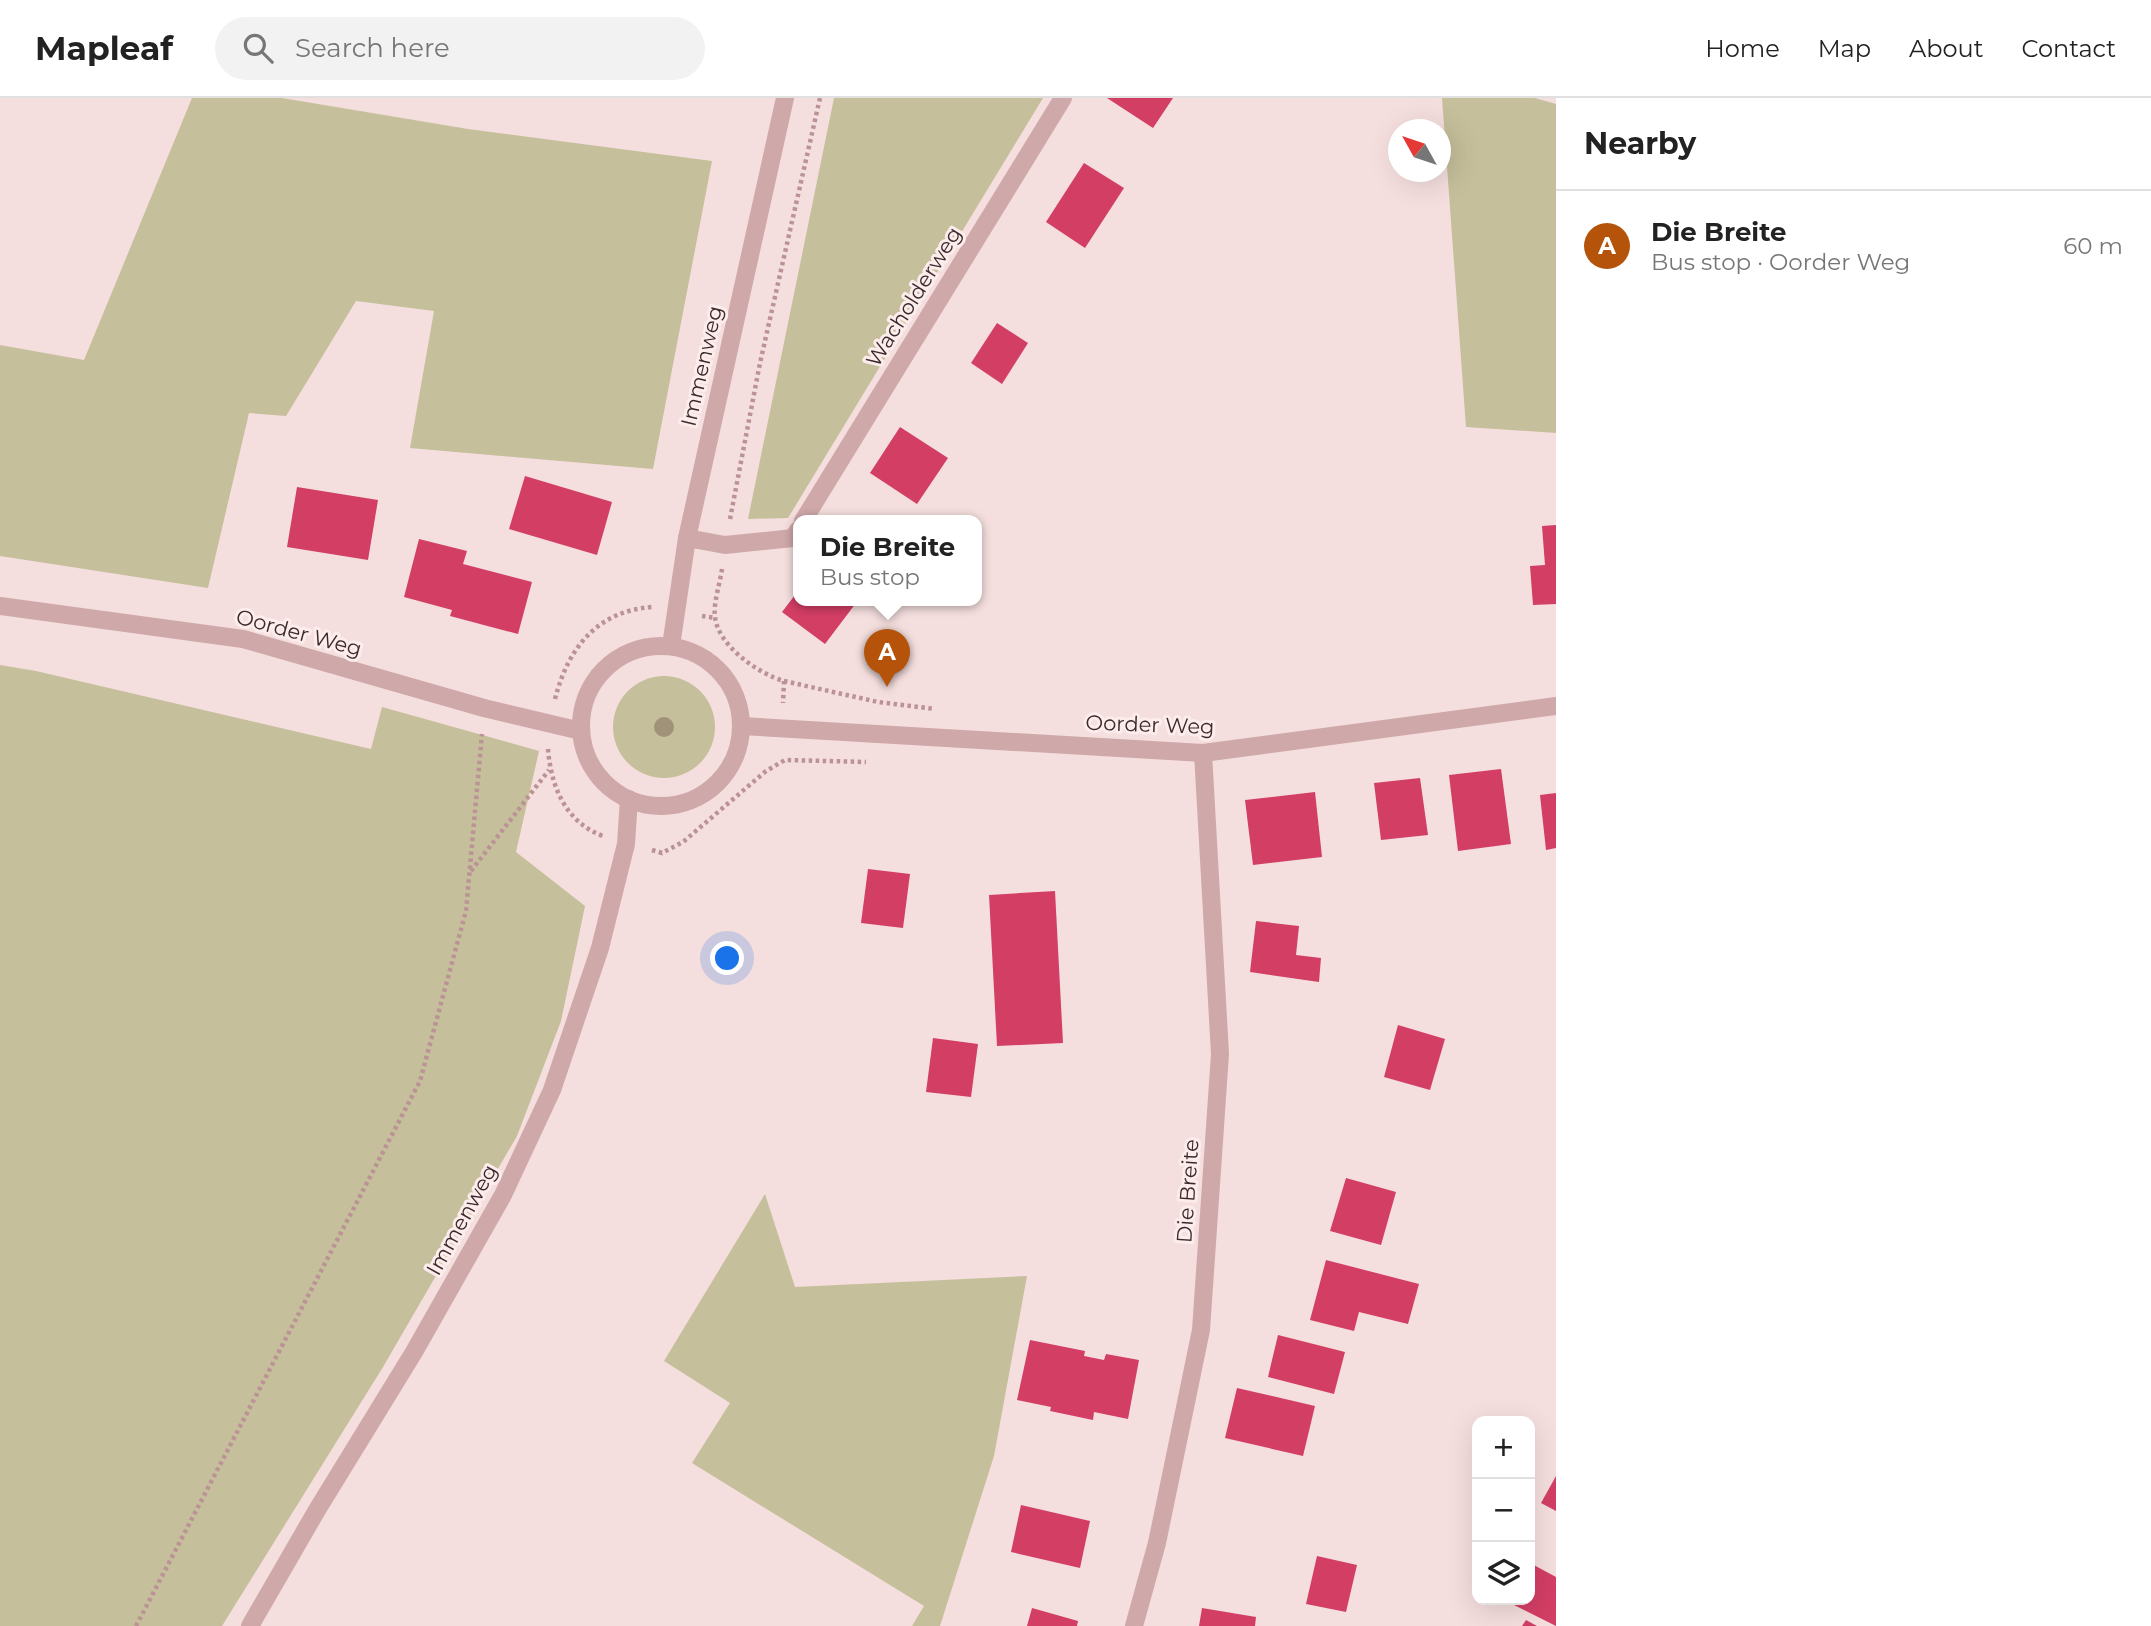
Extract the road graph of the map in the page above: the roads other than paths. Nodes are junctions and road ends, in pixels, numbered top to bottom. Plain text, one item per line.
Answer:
1 (785, 98) edge
2 (1063, 98) edge
3 (807, 515) edge
4 (687, 538) junction
5 (793, 538) edge
6 (0, 606) edge
7 (671, 646) junction
8 (1556, 706) edge
9 (741, 726) junction
10 (581, 731) junction
11 (1203, 753) junction
12 (629, 799) junction
13 (250, 1626) edge
14 (1134, 1626) edge

1 - 4 street, Immenweg
2 - 3 street, Wacholderweg
4 - 5 street
4 - 7 street, Immenweg
6 - 10 street, Oorder Weg
7 - 9 street
7 - 10 street
8 - 11 street, Oorder Weg
9 - 11 street, Oorder Weg
9 - 12 street
10 - 12 street
11 - 14 street, Die Breite
12 - 13 street, Immenweg

